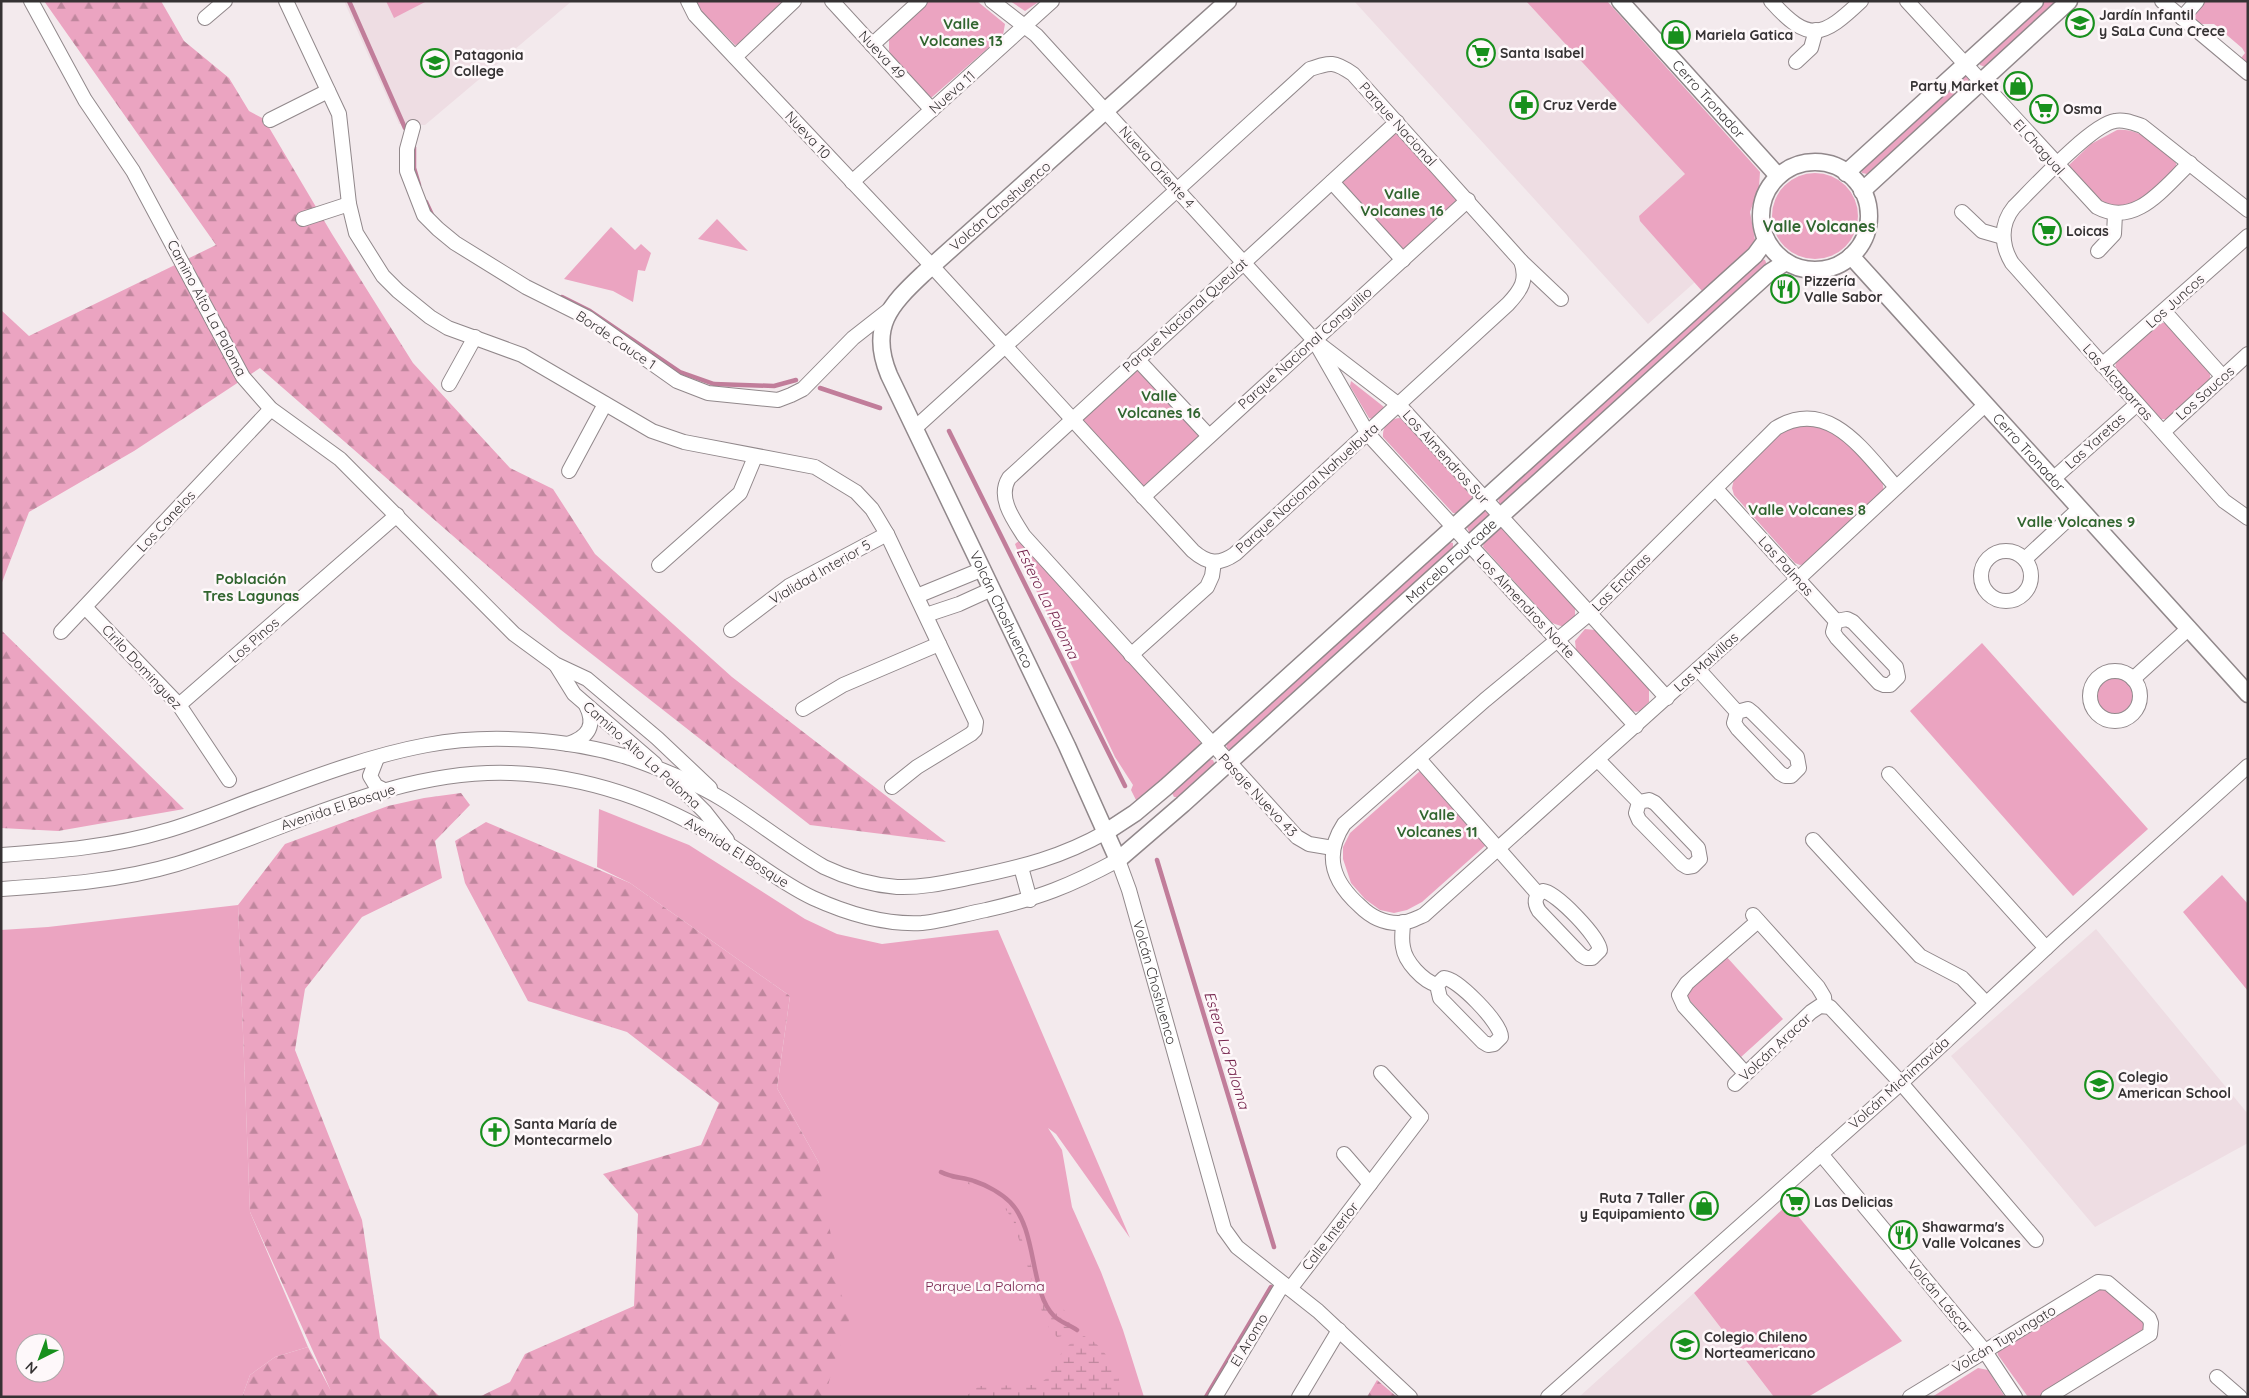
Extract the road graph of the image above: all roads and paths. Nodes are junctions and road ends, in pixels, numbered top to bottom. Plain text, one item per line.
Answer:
1 (31, 1) edge
2 (225, 1) edge
3 (286, 1) edge
4 (688, 1) edge
5 (794, 1) edge
6 (832, 1) edge
7 (920, 1) edge
8 (992, 1) edge
9 (1052, 1) edge
10 (1228, 1) edge
11 (1620, 1) edge
12 (1771, 1) edge
13 (1861, 1) edge
14 (1907, 1) edge
15 (2035, 1) edge
16 (2069, 1) edge
17 (2162, 1) edge
18 (2197, 1) edge
19 (205, 18) dead end
20 (2182, 18) junction
21 (1025, 26) junction
22 (1816, 30) junction
23 (872, 45) junction
24 (735, 57) junction
25 (1796, 62) dead end
26 (1965, 65) junction
27 (2248, 72) edge
28 (1981, 82) junction
29 (328, 90) junction
30 (932, 110) junction
31 (1106, 112) junction
32 (270, 120) dead end
33 (1396, 122) junction
34 (414, 127) dead end
35 (2190, 164) junction
36 (2057, 166) junction
37 (1846, 173) junction
38 (1778, 176) junction
39 (852, 182) junction
40 (1332, 182) junction
41 (1177, 189) junction
42 (1862, 191) junction
43 (1468, 200) junction
44 (349, 204) junction
45 (2248, 210) edge
46 (1962, 212) dead end
47 (2115, 214) junction
48 (303, 219) dead end
49 (2248, 236) edge
50 (2003, 237) junction
51 (1766, 240) junction
52 (2098, 251) dead end
53 (1851, 256) junction
54 (1403, 260) junction
55 (1521, 261) junction
56 (1244, 262) junction
57 (1786, 262) junction
58 (932, 266) junction
59 (1561, 299) dead end
60 (890, 309) junction
61 (2164, 311) junction
62 (476, 337) junction
63 (1314, 340) junction
64 (1005, 346) junction
65 (2248, 354) edge
66 (1137, 359) junction
67 (2102, 365) junction
68 (2223, 377) junction
69 (450, 384) dead end
70 (605, 404) junction
71 (1985, 404) junction
72 (2137, 404) junction
73 (1399, 405) junction
74 (271, 409) junction
75 (1072, 418) junction
76 (915, 428) junction
77 (2163, 432) junction
78 (1368, 434) junction
79 (1208, 436) junction
80 (755, 457) junction
81 (569, 471) dead end
82 (2053, 479) junction
83 (1896, 487) junction
84 (1716, 489) junction
85 (1143, 496) junction
86 (1484, 499) junction
87 (2080, 508) junction
88 (397, 515) junction
89 (1501, 516) junction
90 (2248, 518) edge
91 (1453, 526) junction
92 (887, 534) junction
93 (1470, 544) junction
94 (2025, 558) dead end
95 (1214, 562) junction
96 (659, 565) dead end
97 (983, 569) junction
98 (1798, 579) junction
99 (992, 589) junction
100 (918, 596) junction
101 (85, 607) junction
102 (1590, 614) junction
103 (926, 615) junction
104 (1836, 621) junction
105 (2189, 628) junction
106 (732, 630) dead end
107 (61, 632) dead end
108 (1557, 639) junction
109 (939, 644) junction
110 (1131, 655) junction
111 (556, 664) junction
112 (1698, 670) junction
113 (2134, 679) dead end
114 (2248, 694) edge
115 (1666, 698) junction
116 (586, 704) junction
117 (179, 705) junction
118 (803, 709) dead end
119 (1737, 712) junction
120 (1636, 726) junction
121 (565, 744) junction
122 (1213, 746) junction
123 (377, 758) junction
124 (1419, 759) junction
125 (1598, 760) junction
126 (1228, 763) junction
127 (2248, 766) edge
128 (662, 771) junction
129 (1889, 774) dead end
130 (229, 780) dead end
131 (892, 787) dead end
132 (386, 791) junction
133 (722, 800) junction
134 (1639, 802) junction
135 (1106, 832) junction
136 (1813, 840) dead end
137 (731, 846) junction
138 (1333, 848) junction
139 (1498, 850) junction
140 (1, 855) edge
141 (1118, 860) junction
142 (1021, 867) junction
143 (1, 889) edge
144 (1538, 894) junction
145 (1030, 900) junction
146 (1402, 922) junction
147 (2046, 948) junction
148 (1437, 986) junction
149 (1986, 1003) junction
150 (1824, 1006) junction
151 (1382, 1073) dead end
152 (1745, 1073) junction
153 (1901, 1082) junction
154 (1735, 1084) dead end
155 (1344, 1154) dead end
156 (1821, 1154) junction
157 (1370, 1184) junction
158 (2036, 1240) dead end
159 (1286, 1286) junction
160 (1339, 1330) junction
161 (1984, 1350) junction
162 (2217, 1377) dead end
163 (1215, 1397) edge
164 (1299, 1397) edge
165 (1410, 1397) edge
166 (1548, 1397) edge
167 (1910, 1397) edge
168 (2015, 1397) edge
169 (2048, 1397) edge
170 (2240, 1397) edge

1 - 74 street, Camino Alto La Paloma
2 - 19 street
3 - 29 street
4 - 24 street, Nueva 10
5 - 24 street
6 - 23 street, Nueva 49
7 - 23 street
8 - 21 street, Nueva Oriente 4
9 - 21 street, Nueva 11
10 - 31 street, Volcán Choshuenco
11 - 38 street, Cerro Tronador
12 - 22 street
13 - 22 street
14 - 26 street, El Chagual
15 - 26 street
16 - 28 street
17 - 20 street
18 - 20 street
20 - 27 street
21 - 30 street, Nueva 11
21 - 31 street, Nueva Oriente 4
22 - 25 street
23 - 30 street, Nueva 49
24 - 39 street, Nueva 10
26 - 28 street, El Chagual
26 - 37 street
28 - 36 street, El Chagual
28 - 42 street
29 - 32 street
29 - 44 street
30 - 39 street, Nueva 11
31 - 41 street, Nueva Oriente 4
31 - 58 street, Volcán Choshuenco
33 - 40 street, Parque Nacional Queulat
33 - 41 street, Parque Nacional
33 - 43 street, Parque Nacional
34 - 60 street, Borde Cauce 1
35 - 36 street
35 - 45 street
35 - 47 street
36 - 47 street, El Chagual
36 - 50 street
37 - 38 street
37 - 42 street
38 - 51 street
39 - 58 street, Nueva 10
40 - 54 street
40 - 56 street, Parque Nacional Queulat
41 - 56 street, Nueva Oriente 4
41 - 64 street
42 - 53 street
43 - 54 street, Parque Nacional Conguillio
43 - 55 street, Parque Nacional
44 - 48 street
44 - 62 street
46 - 50 street
47 - 52 street
49 - 61 street, Los Juncos
50 - 67 street, Las Alcaparras
51 - 57 street
51 - 86 street, Marcelo Fourcade
53 - 57 street
53 - 71 street, Cerro Tronador
54 - 63 street, Parque Nacional Conguillio
55 - 59 street, Parque Nacional
55 - 73 street, Parque Nacional Nahuelbuta
56 - 63 street, Nueva Oriente 4
56 - 66 street, Parque Nacional Queulat
57 - 89 street, Marcelo Fourcade
58 - 60 street, Volcán Choshuenco
58 - 64 street
60 - 76 street, Volcán Choshuenco
61 - 67 street, Los Juncos
61 - 68 street
62 - 69 street
62 - 70 street
63 - 73 street, Los Almendros Sur
63 - 78 street, Los Almendros Norte
63 - 79 street, Parque Nacional Conguillio
64 - 75 street
64 - 76 street
65 - 68 street, Los Saucos
66 - 75 street, Parque Nacional Queulat
66 - 79 street
67 - 72 street, Las Alcaparras
68 - 77 street, Los Saucos
70 - 80 street
70 - 81 street
71 - 82 street, Cerro Tronador
71 - 83 street, Las Malvillas
72 - 77 street, Las Alcaparras
72 - 82 street, Las Yaretas
73 - 78 street, Parque Nacional Nahuelbuta
73 - 86 street, Los Almendros Sur
74 - 88 street, Camino Alto La Paloma
74 - 101 street, Los Canelos
75 - 85 street
75 - 110 street, Parque Nacional Queulat
76 - 97 street, Volcán Choshuenco
77 - 90 street, Las Alcaparras
78 - 91 street, Los Almendros Norte
78 - 95 street, Parque Nacional Nahuelbuta
79 - 85 street, Parque Nacional Conguillio
80 - 92 street
80 - 96 street
82 - 87 street, Cerro Tronador
83 - 84 street, Las Encinas
83 - 98 street, Las Malvillas
84 - 98 street, Las Palmas
84 - 102 street, Las Encinas
85 - 95 street
86 - 89 street, Los Almendros Sur
86 - 91 street, Marcelo Fourcade
87 - 94 street
87 - 105 street, Cerro Tronador
88 - 111 street, Camino Alto La Paloma
88 - 117 street, Los Pinos
89 - 93 street, Marcelo Fourcade
89 - 102 street, Los Almendros Sur
91 - 93 street, Los Almendros Norte
91 - 122 street, Marcelo Fourcade
92 - 100 street
92 - 106 street, Vialidad Interior 5
93 - 108 street, Los Almendros Norte
93 - 126 street, Marcelo Fourcade
95 - 110 street
97 - 99 street, Volcán Choshuenco
97 - 100 street
98 - 104 street, Las Palmas
98 - 112 street, Las Malvillas
99 - 103 street
99 - 135 street, Volcán Choshuenco
100 - 103 street
101 - 107 street, Los Canelos
101 - 117 street, Cirilo Dominguez
102 - 108 street, Las Encinas
102 - 115 street, Los Almendros Sur
103 - 109 street
104 - 104 street, Las Palmas
105 - 113 street
105 - 114 street, Cerro Tronador
108 - 120 street, Los Almendros Norte
108 - 124 street, Las Encinas
109 - 118 street
109 - 131 street
110 - 122 street, Parque Nacional Queulat
111 - 116 street, Camino Alto La Paloma
111 - 133 street, Camino Alto La Paloma
112 - 115 street, Las Malvillas
112 - 119 street
115 - 120 street, Las Malvillas
116 - 121 street
116 - 128 street, Camino Alto La Paloma
117 - 130 street, Cirilo Dominguez
119 - 119 street
120 - 125 street, Las Malvillas
121 - 123 street
121 - 128 street
122 - 126 street, Pasaje Nuevo 43
122 - 135 street, Marcelo Fourcade
123 - 132 street
123 - 140 street
124 - 138 street, Las Encinas
124 - 139 street
125 - 134 street
125 - 139 street, Las Malvillas
126 - 138 street, Pasaje Nuevo 43
126 - 141 street, Marcelo Fourcade
127 - 147 street, Volcán Michimavida
128 - 133 street
128 - 137 street, Camino Alto La Paloma
129 - 147 street
132 - 137 street, Avenida El Bosque
132 - 143 street, Avenida El Bosque
133 - 142 street
134 - 134 street
135 - 141 street, Volcán Choshuenco
135 - 142 street
136 - 149 street
137 - 145 street, Avenida El Bosque
138 - 146 street
139 - 144 street
139 - 146 street, Las Malvillas
141 - 145 street, Avenida El Bosque
141 - 159 street, Volcán Choshuenco
142 - 145 street
144 - 144 street
146 - 148 street
147 - 149 street, Volcán Michimavida
148 - 148 street
149 - 153 street, Volcán Michimavida
150 - 152 street, Volcán Aracar
150 - 152 street
150 - 153 street, Volcán Aracar
151 - 157 street, Calle Interior
152 - 154 street, Volcán Aracar
153 - 156 street, Volcán Michimavida
153 - 158 street, Volcán Aracar
155 - 157 street
156 - 161 street, Volcán Láscar
156 - 166 street, Volcán Michimavida
157 - 159 street, Calle Interior
159 - 160 street, Volcán Choshuenco
159 - 163 street, El Aromo
160 - 164 street
160 - 165 street, Volcán Choshuenco
161 - 167 street, Volcán Tupungato
161 - 168 street, Volcán Láscar
161 - 169 street, Volcán Tupungato
162 - 170 street

